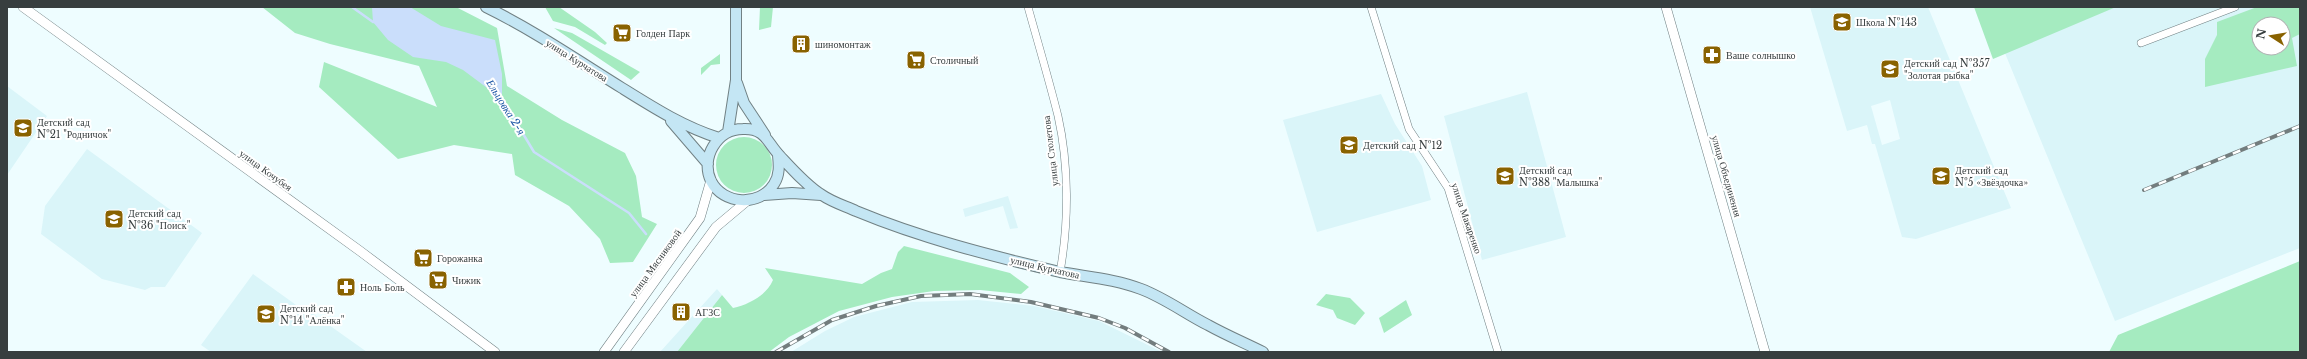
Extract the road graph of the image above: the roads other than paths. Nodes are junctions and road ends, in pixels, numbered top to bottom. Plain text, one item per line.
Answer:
1 (23, 7) edge
2 (486, 7) edge
3 (736, 7) edge
4 (1028, 7) edge
5 (1371, 7) edge
6 (1666, 7) edge
7 (2235, 7) edge
8 (2141, 42) dead end
9 (736, 80) junction
10 (666, 115) junction
11 (728, 132) junction
12 (765, 135) junction
13 (719, 138) junction
14 (778, 155) junction
15 (708, 164) junction
16 (711, 180) junction
17 (764, 195) junction
18 (821, 195) junction
19 (747, 201) junction
20 (1060, 272) junction
21 (495, 352) edge
22 (604, 352) edge
23 (624, 352) edge
24 (1263, 352) edge
25 (1498, 352) edge
26 (1765, 352) edge

1 - 21 street, улица Кочубея
2 - 10 main road, улица Курчатова
3 - 9 main road
4 - 20 street, улица Столетова
5 - 25 street, улица Макаренко
6 - 26 street, улица Объединения
7 - 8 street
9 - 11 main road
9 - 12 main road
10 - 13 main road
10 - 15 main road
11 - 12 main road
11 - 13 main road
12 - 14 main road
13 - 15 main road
14 - 17 main road
14 - 18 main road, улица Курчатова
15 - 16 main road
16 - 19 main road
16 - 22 street, улица Мясниковой
17 - 18 main road, улица Курчатова
17 - 19 main road
18 - 20 main road, улица Курчатова
19 - 23 street
20 - 24 main road, улица Курчатова

